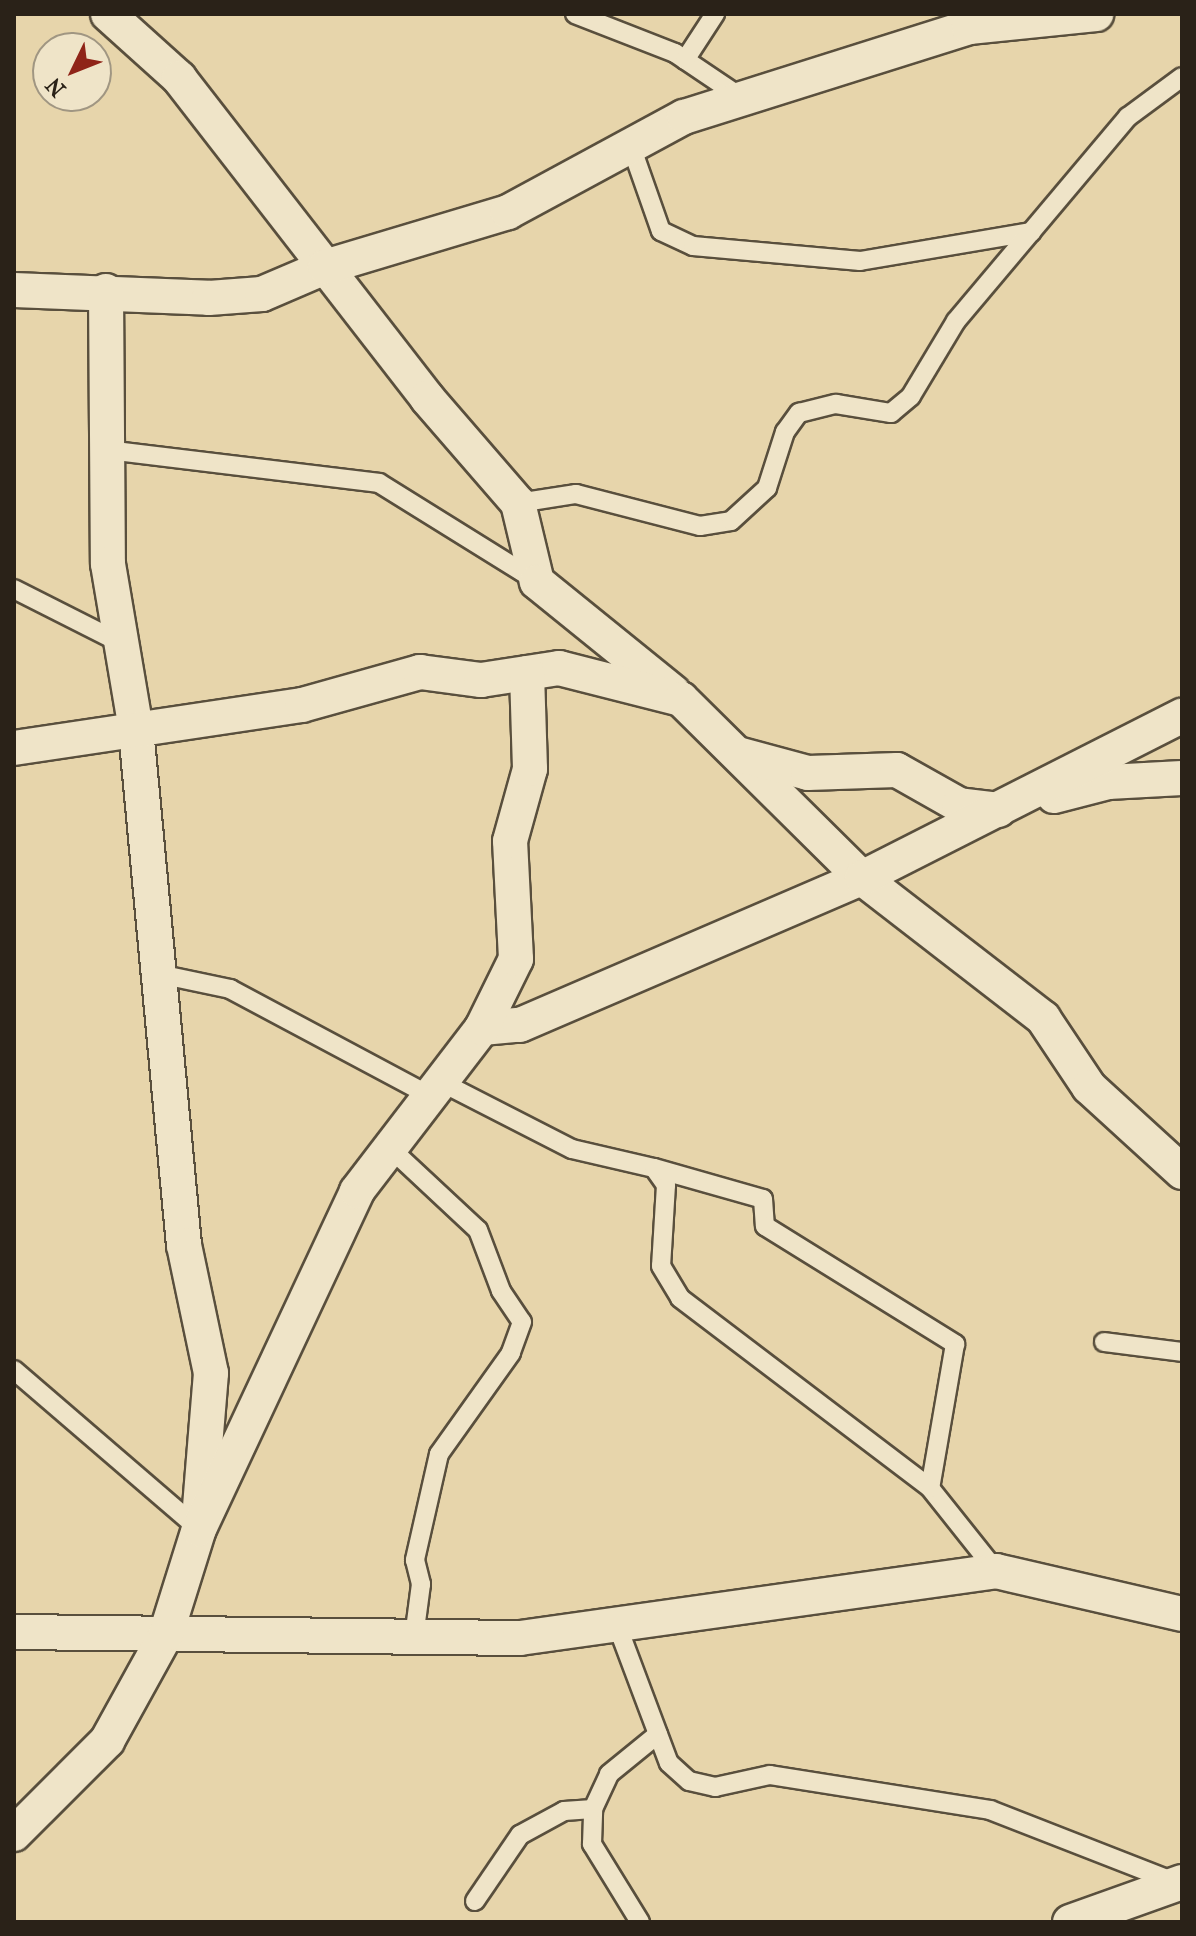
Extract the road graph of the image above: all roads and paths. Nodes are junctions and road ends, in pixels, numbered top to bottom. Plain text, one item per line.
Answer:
1 (108, 14) edge
2 (575, 14) edge
3 (715, 14) edge
4 (1096, 14) edge
5 (969, 20) edge
6 (685, 60) junction
7 (1182, 77) edge
8 (742, 98) junction
9 (631, 146) junction
10 (1032, 232) junction
11 (325, 267) junction
12 (14, 290) edge
13 (106, 291) junction
14 (107, 450) junction
15 (518, 503) junction
16 (537, 582) junction
17 (14, 589) edge
18 (121, 643) junction
19 (527, 673) junction
20 (681, 699) junction
21 (1182, 716) edge
22 (136, 730) junction
23 (14, 748) edge
24 (736, 754) junction
25 (1182, 778) edge
26 (991, 812) junction
27 (862, 878) junction
28 (159, 974) junction
29 (482, 1028) junction
30 (436, 1089) junction
31 (390, 1148) junction
32 (654, 1168) junction
33 (1180, 1175) edge
34 (1104, 1342) dead end
35 (1182, 1352) edge
36 (14, 1370) edge
37 (930, 1488) junction
38 (199, 1529) junction
39 (996, 1571) junction
40 (1182, 1614) edge
41 (617, 1625) junction
42 (14, 1632) edge
43 (166, 1634) junction
44 (414, 1637) junction
45 (658, 1734) junction
46 (593, 1809) junction
47 (14, 1834) edge
48 (1180, 1883) edge
49 (475, 1901) dead end
50 (1109, 1916) edge
51 (640, 1922) edge
52 (1070, 1922) edge

1 - 11 street
2 - 6 lane
3 - 6 lane
4 - 5 street
5 - 8 street
6 - 8 lane
7 - 10 lane
8 - 9 street
9 - 10 lane
9 - 11 street
10 - 15 lane
11 - 13 street
11 - 15 street
12 - 13 street
13 - 14 street
14 - 16 lane
14 - 18 street
15 - 16 street
16 - 20 street
17 - 18 lane
18 - 22 street
19 - 20 street
19 - 22 street
19 - 29 street
20 - 24 street
21 - 26 street
22 - 23 street
22 - 28 street
24 - 26 street
24 - 27 street
25 - 26 street
26 - 27 street
27 - 29 street
27 - 33 street
28 - 30 lane
28 - 38 street
29 - 30 street
30 - 31 street
30 - 32 lane
31 - 38 street
31 - 44 lane
32 - 37 lane
32 - 37 lane
34 - 35 lane
36 - 38 lane
37 - 39 lane
38 - 43 street
39 - 40 street
39 - 41 street
41 - 44 street
41 - 45 lane
42 - 43 street
43 - 44 street
43 - 47 street
45 - 46 lane
45 - 48 lane
46 - 49 lane
46 - 51 lane
48 - 50 street
50 - 52 street

